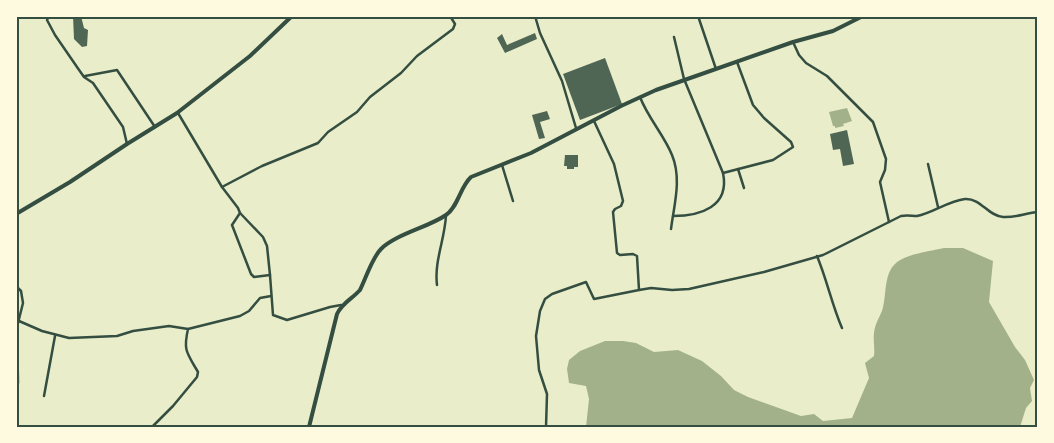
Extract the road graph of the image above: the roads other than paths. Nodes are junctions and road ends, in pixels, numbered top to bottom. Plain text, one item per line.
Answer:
1 (49, 16) edge
2 (292, 16) edge
3 (450, 16) edge
4 (535, 16) edge
5 (698, 16) edge
6 (862, 16) edge
7 (674, 37) dead end
8 (793, 42) junction
9 (737, 62) junction
10 (716, 69) junction
11 (84, 77) junction
12 (684, 79) junction
13 (640, 97) junction
14 (177, 113) junction
15 (594, 121) junction
16 (155, 127) junction
17 (577, 130) junction
18 (127, 144) junction
19 (928, 164) dead end
20 (502, 165) junction
21 (738, 169) junction
22 (723, 173) junction
23 (222, 187) junction
24 (744, 188) dead end
25 (513, 201) dead end
26 (938, 207) junction
27 (1038, 212) edge
28 (240, 213) junction
29 (16, 214) edge
30 (446, 215) junction
31 (673, 216) junction
32 (890, 222) junction
33 (671, 229) dead end
34 (817, 256) junction
35 (270, 275) junction
36 (437, 285) dead end
37 (16, 286) edge
38 (639, 290) junction
39 (271, 296) junction
40 (341, 305) junction
41 (19, 321) junction
42 (842, 328) dead end
43 (188, 329) junction
44 (55, 336) junction
45 (18, 383) dead end
46 (44, 396) dead end
47 (152, 427) edge
48 (309, 427) edge
49 (546, 427) edge

1 - 11 street
2 - 14 main road
3 - 23 street
4 - 17 street
5 - 10 street
6 - 8 main road
7 - 12 street
8 - 9 main road
8 - 32 street
9 - 10 main road
9 - 21 street
10 - 12 main road
11 - 16 street
11 - 18 street
12 - 13 main road
12 - 22 street
13 - 15 main road
13 - 31 street
14 - 16 main road
14 - 23 street
15 - 17 main road
15 - 38 street
16 - 18 main road
17 - 20 main road
18 - 29 main road
19 - 26 street
20 - 25 street
20 - 30 main road
21 - 22 street
21 - 24 street
22 - 31 street
23 - 28 street
26 - 27 street
26 - 32 street
28 - 35 street
28 - 35 street
30 - 36 street
30 - 40 main road
31 - 33 street
32 - 34 street
34 - 38 street
34 - 42 street
35 - 39 street
37 - 41 street
38 - 49 street
39 - 40 street
39 - 43 street
40 - 48 main road
41 - 44 street
41 - 45 street
43 - 44 street
43 - 47 street
44 - 46 street

